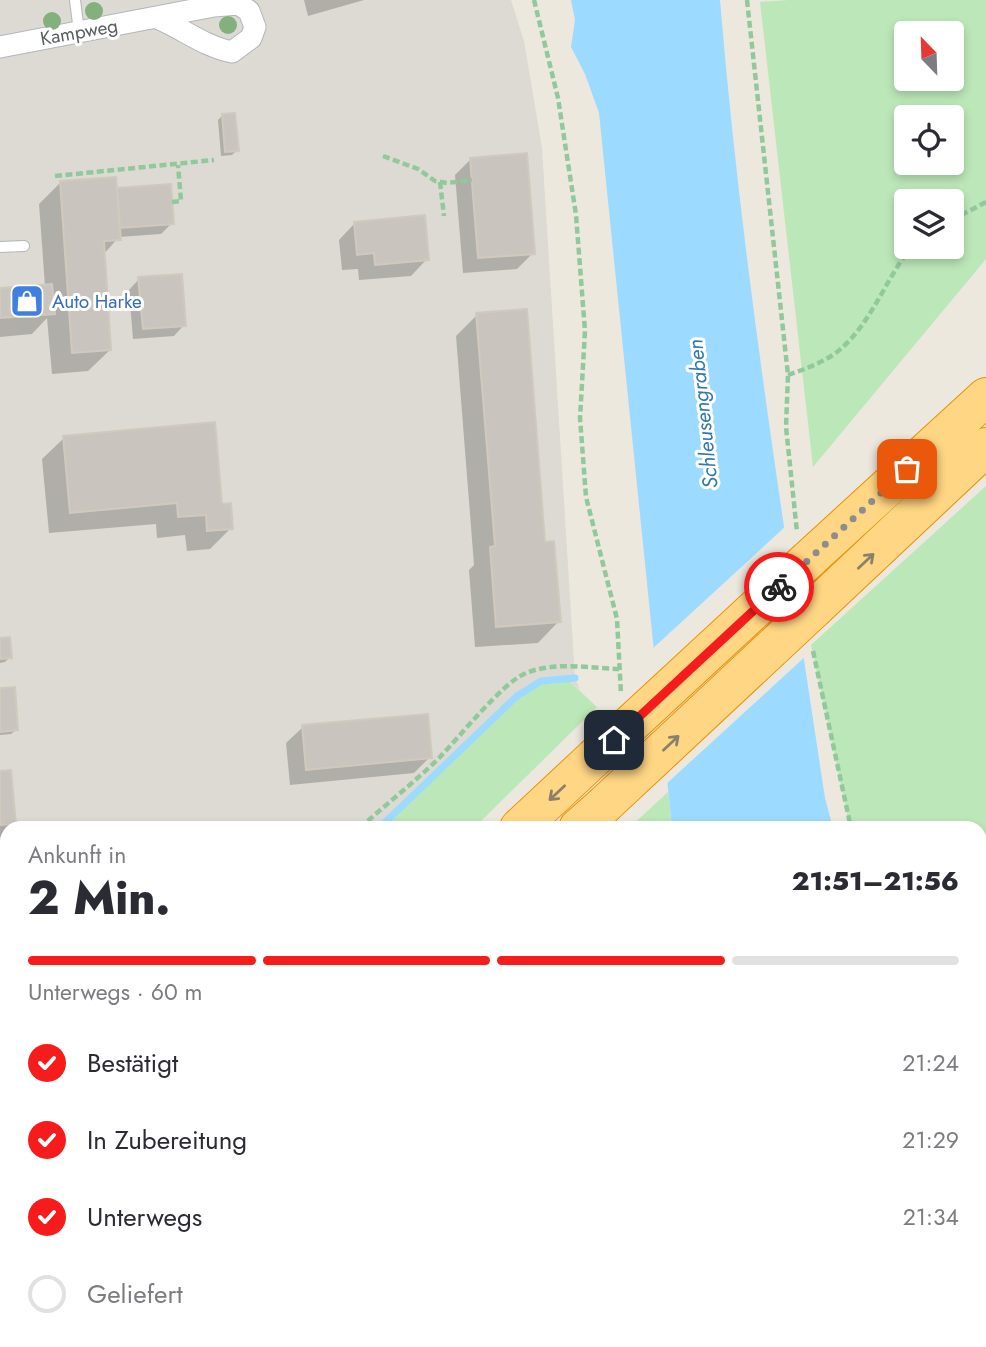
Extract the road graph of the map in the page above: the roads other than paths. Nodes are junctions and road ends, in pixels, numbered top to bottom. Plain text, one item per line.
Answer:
1 (75, 0) edge
2 (213, 3) edge
3 (169, 11) edge
4 (79, 32) junction
5 (0, 47) edge
6 (23, 246) dead end
7 (0, 247) edge
8 (986, 397) edge
9 (986, 447) edge
10 (590, 817) edge
11 (526, 821) edge

1 - 4 lane
2 - 3 street, Kampweg
2 - 3 street, Kampweg
3 - 4 street, Kampweg
4 - 5 street, Kampweg
6 - 7 lane
8 -> 11 highway, bridge
10 -> 9 highway, bridge

